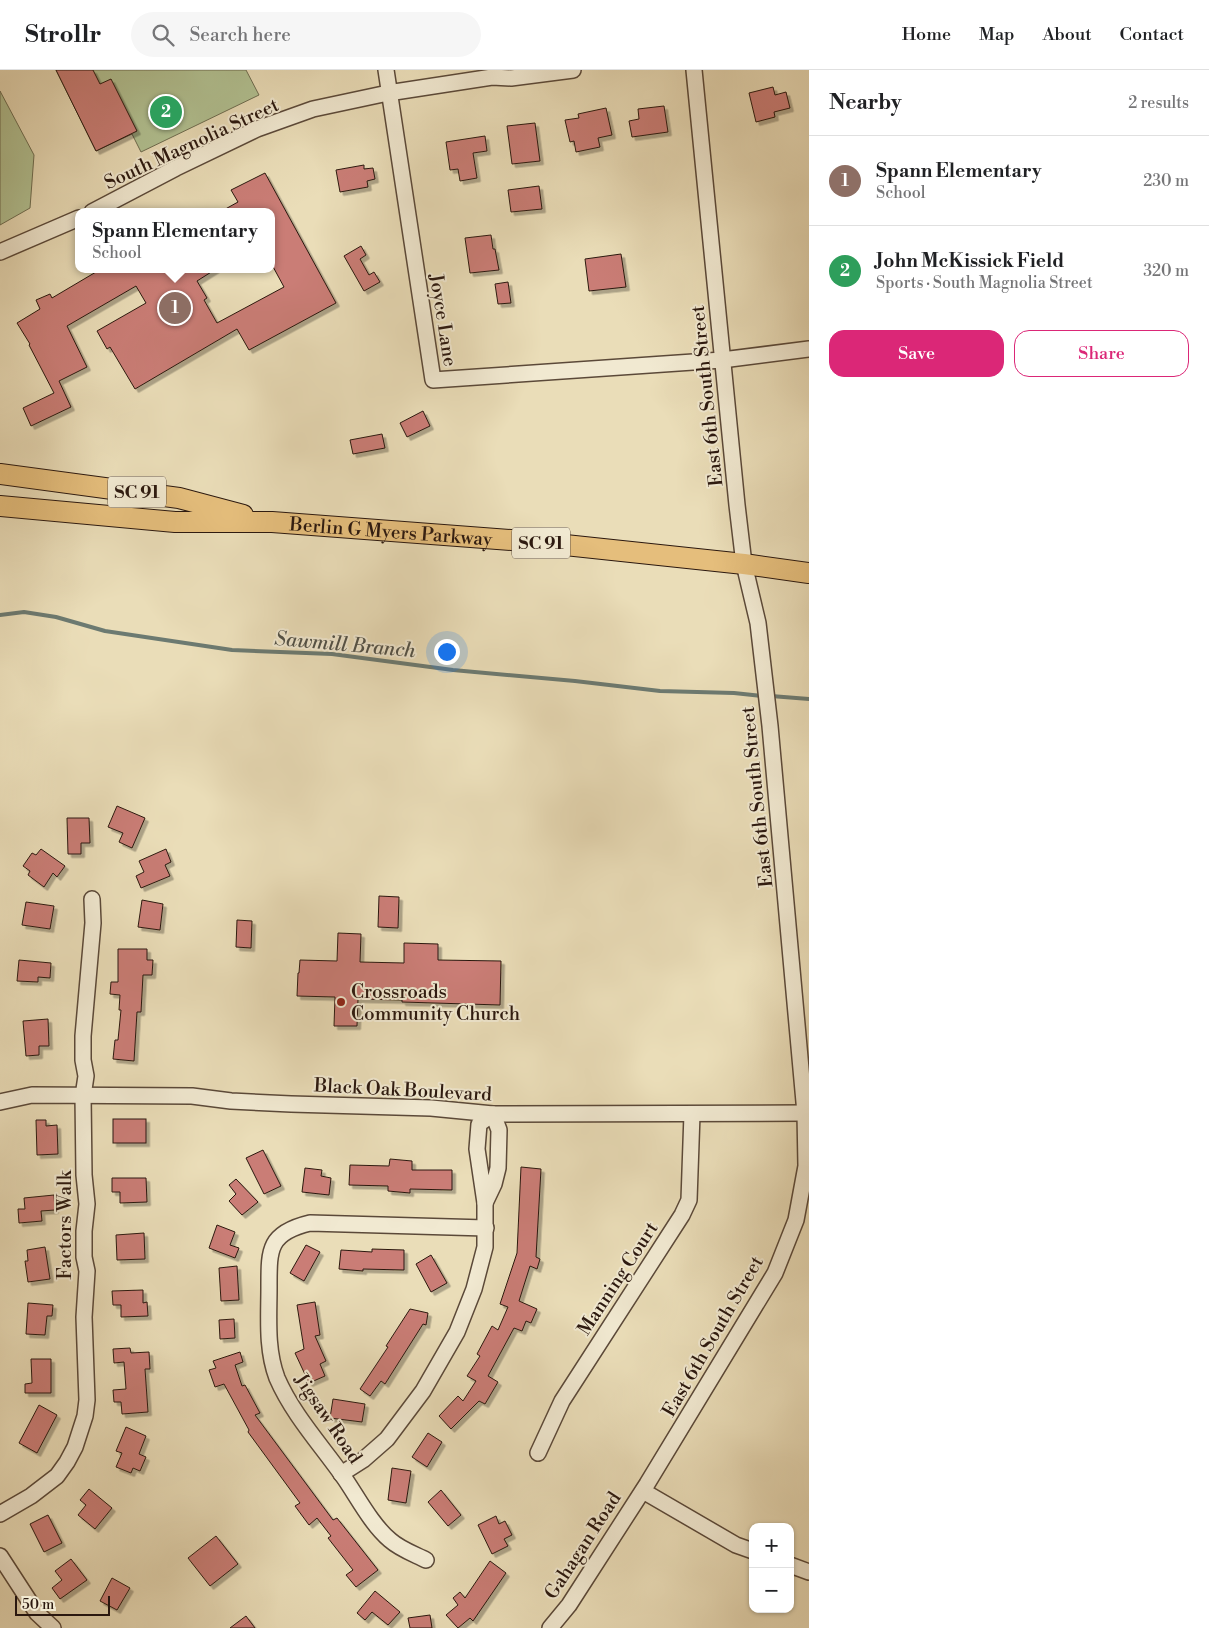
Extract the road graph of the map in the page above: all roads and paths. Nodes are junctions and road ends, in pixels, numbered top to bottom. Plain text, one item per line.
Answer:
1 (386, 70) edge
2 (573, 70) edge
3 (694, 70) edge
4 (388, 93) junction
5 (100, 208) edge
6 (75, 220) edge
7 (0, 252) edge
8 (809, 349) edge
9 (722, 360) junction
10 (0, 474) edge
11 (0, 506) edge
12 (272, 522) junction
13 (744, 564) junction
14 (809, 574) edge
15 (92, 899) dead end
16 (83, 1096) junction
17 (0, 1102) edge
18 (805, 1113) junction
19 (494, 1114) junction
20 (692, 1114) junction
21 (486, 1203) junction
22 (486, 1228) junction
23 (538, 1454) dead end
24 (341, 1474) junction
25 (645, 1487) junction
26 (0, 1514) edge
27 (749, 1550) edge
28 (0, 1556) edge
29 (426, 1560) dead end
30 (794, 1566) edge
31 (809, 1572) edge
32 (53, 1628) edge
33 (550, 1628) edge

1 - 4 street, Joyce Lane
2 - 4 street, South Magnolia Street
3 - 9 street, East 6th South Street
4 - 5 street, South Magnolia Street
4 - 9 street, Joyce Lane
6 - 7 street
8 - 9 street
9 - 13 street, East 6th South Street
10 - 12 main road, Berlin G Myers Parkway / SC 91
11 - 12 main road, Berlin G Myers Parkway / SC 91
12 - 13 main road, Berlin G Myers Parkway / SC 91
13 - 14 main road, Berlin G Myers Parkway / SC 91
13 - 18 street, East 6th South Street
15 - 16 street, Factors Walk
16 - 17 street, Black Oak Boulevard
16 - 19 street, Black Oak Boulevard
16 - 26 street, Factors Walk
18 - 20 street, Black Oak Boulevard
18 - 25 street, East 6th South Street
19 - 20 street, Black Oak Boulevard
19 - 21 street
19 - 21 street
20 - 23 street, Manning Court
21 - 22 street
22 - 24 street
22 - 24 street, Jigsaw Road
24 - 29 street, Jigsaw Road
25 - 27 street
25 - 33 street, Gahagan Road
28 - 32 street
30 - 31 street

